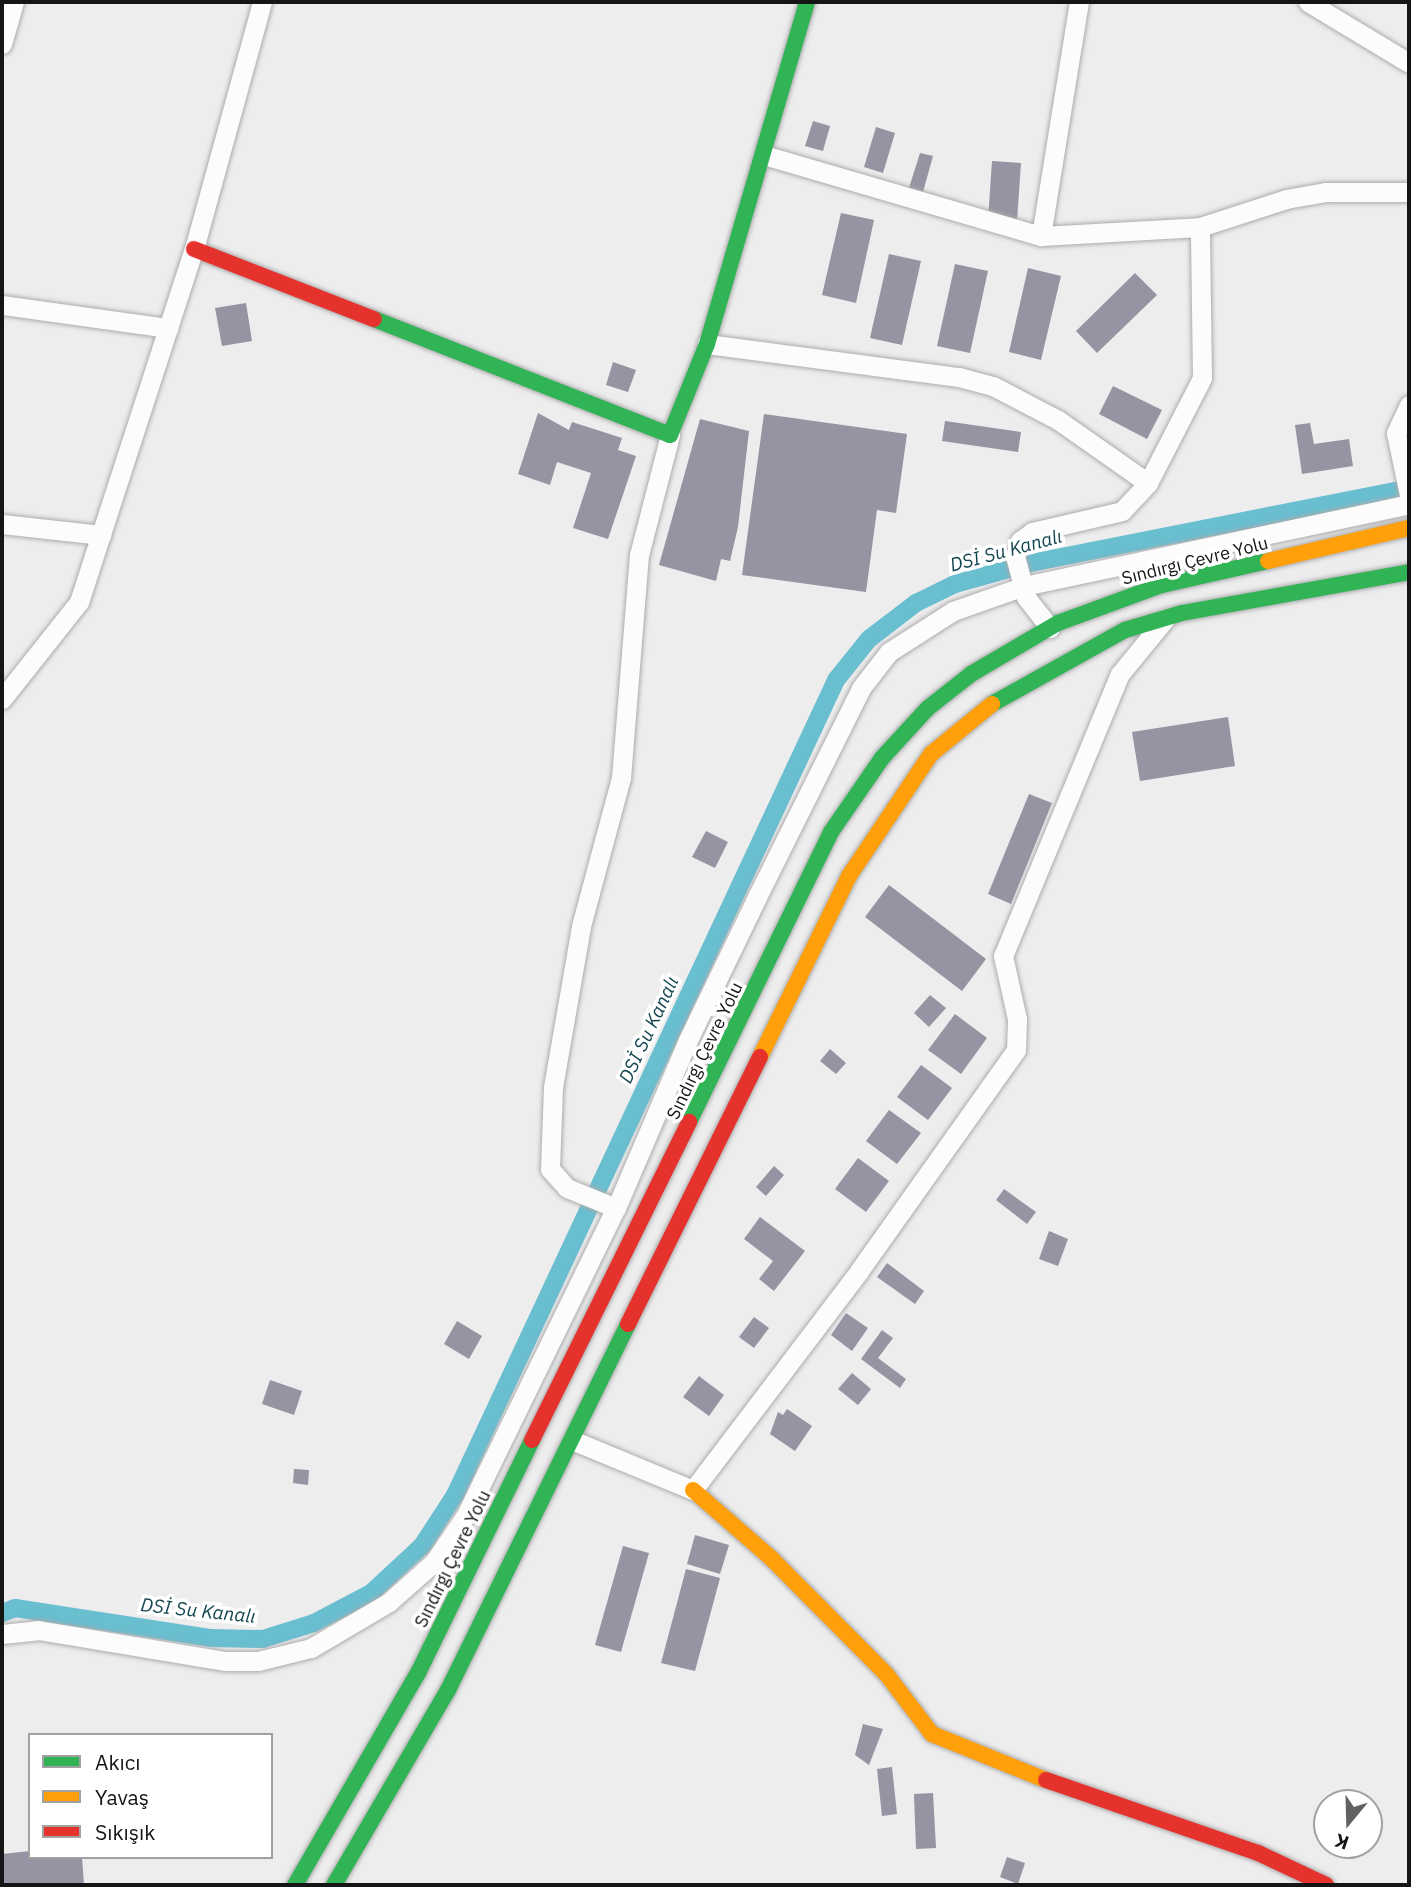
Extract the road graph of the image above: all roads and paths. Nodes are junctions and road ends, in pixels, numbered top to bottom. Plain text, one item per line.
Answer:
1 (14, 2) edge
2 (262, 2) edge
3 (807, 2) edge
4 (1079, 2) edge
5 (1308, 2) edge
6 (2, 44) edge
7 (1409, 63) edge
8 (764, 155) junction
9 (1409, 192) edge
10 (1200, 228) junction
11 (1041, 236) junction
12 (194, 249) junction
13 (2, 306) edge
14 (168, 328) junction
15 (707, 344) junction
16 (1409, 405) edge
17 (670, 435) junction
18 (1148, 483) junction
19 (1409, 495) edge
20 (1409, 504) edge
21 (2, 524) edge
22 (1409, 528) edge
23 (101, 535) junction
24 (1409, 572) edge
25 (1023, 583) junction
26 (1167, 617) junction
27 (1050, 628) junction
28 (2, 699) edge
29 (610, 1206) junction
30 (611, 1284) junction
31 (572, 1440) junction
32 (692, 1490) junction
33 (2, 1634) edge
34 (295, 1885) edge
35 (334, 1885) edge
36 (1326, 1885) edge

1 - 6 street
2 - 12 street
3 - 8 main road
4 - 11 street
5 - 7 street
8 - 11 street
8 - 15 main road
9 - 10 street
10 - 11 street
10 - 18 street
12 - 14 street
12 - 17 main road
13 - 14 street
14 - 23 street
15 - 17 main road
15 - 18 street
16 - 19 street
17 - 29 street
18 - 25 street
20 - 25 street
21 - 23 street
22 - 27 main road, Sındırgı Çevre Yolu
23 - 28 street
24 - 26 main road
25 - 27 street
25 - 29 street
26 - 31 main road
26 - 32 street
27 - 30 main road, Sındırgı Çevre Yolu
29 - 33 street
30 - 31 main road
30 - 34 main road, Sındırgı Çevre Yolu
31 - 32 street
31 - 35 main road
32 - 36 main road

